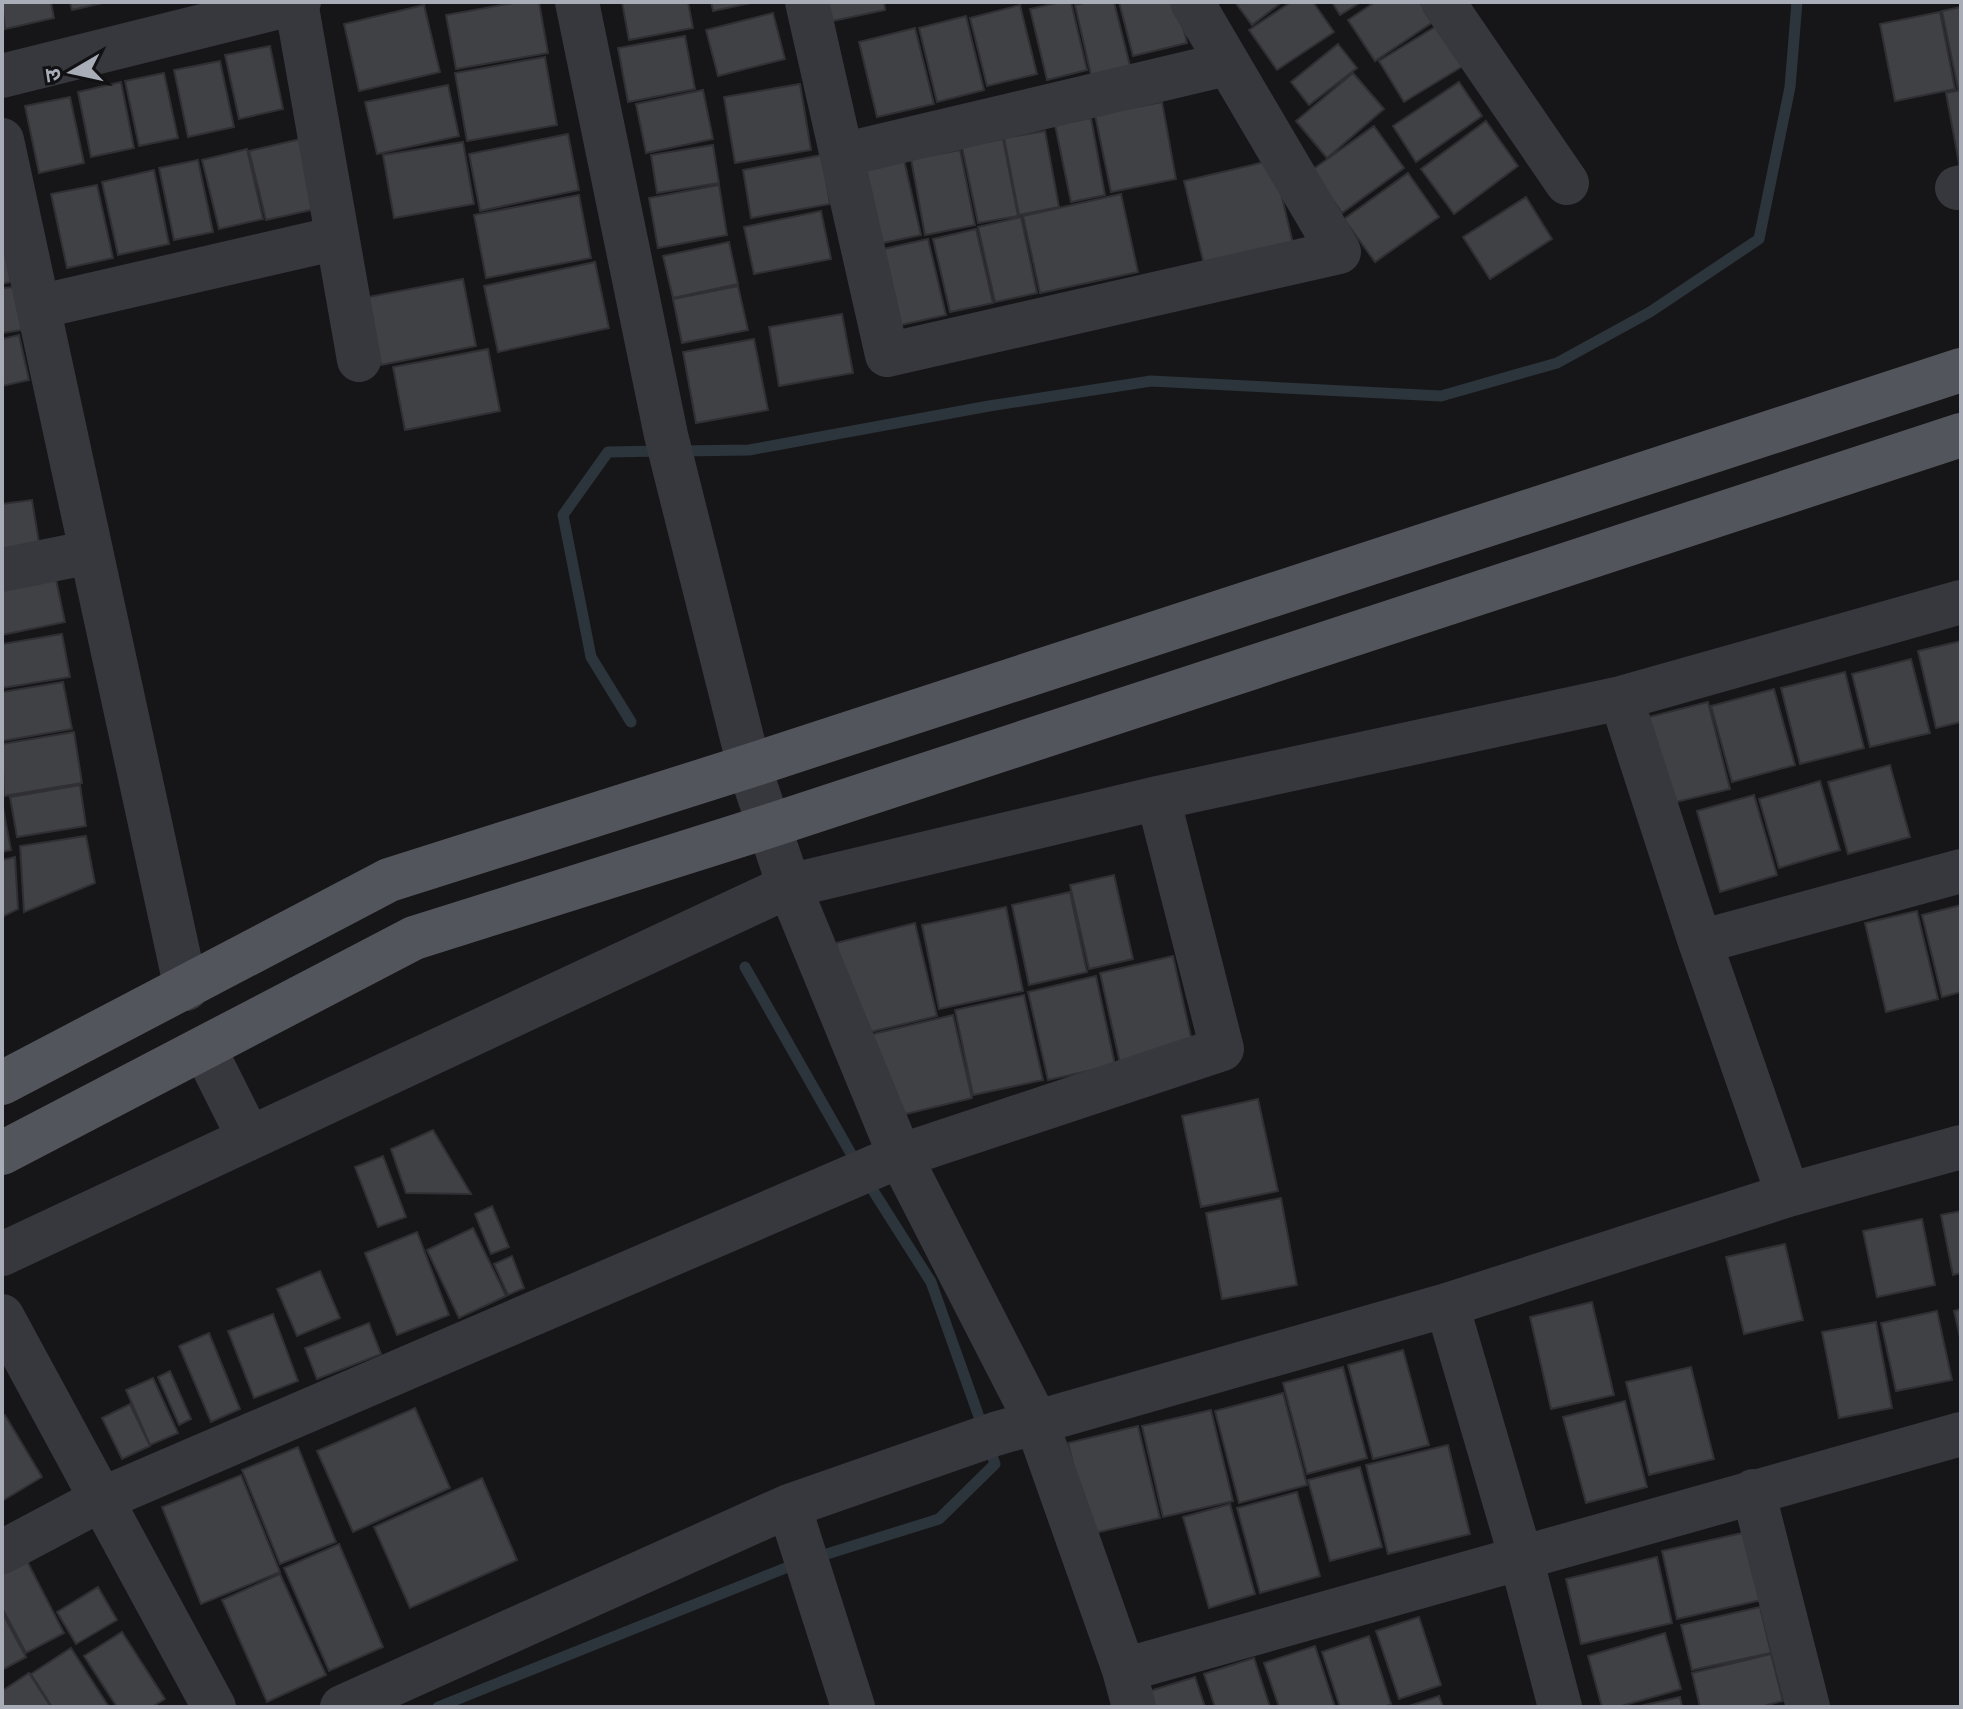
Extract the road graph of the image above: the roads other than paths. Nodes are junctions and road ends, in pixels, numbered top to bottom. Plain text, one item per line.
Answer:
1 (297, 2) edge
2 (577, 2) edge
3 (807, 2) edge
4 (1192, 2) edge
5 (1449, 3) edge
6 (1226, 64) junction
7 (2, 76) edge
8 (2, 140) edge
9 (842, 155) junction
10 (1567, 183) dead end
11 (337, 238) junction
12 (38, 307) junction
13 (359, 360) dead end
14 (1961, 370) edge
15 (1961, 435) edge
16 (91, 552) junction
17 (2, 570) edge
18 (1961, 602) edge
19 (1621, 698) junction
20 (749, 766) junction
21 (1158, 798) junction
22 (769, 826) junction
23 (1961, 871) edge
24 (789, 886) junction
25 (1700, 942) junction
26 (186, 989) junction
27 (204, 1048) junction
28 (2, 1083) edge
29 (249, 1138) junction
30 (1961, 1147) edge
31 (2, 1153) edge
32 (900, 1156) junction
33 (1788, 1195) junction
34 (2, 1254) edge
35 (1447, 1305) junction
36 (2, 1316) edge
37 (1036, 1421) junction
38 (1961, 1434) edge
39 (1753, 1491) junction
40 (102, 1499) junction
41 (789, 1506) junction
42 (2, 1552) edge
43 (1521, 1558) junction
44 (1129, 1688) edge
45 (214, 1707) edge
46 (342, 1707) edge
47 (853, 1707) edge
48 (1560, 1707) edge
49 (1808, 1707) edge

1 - 7 street
1 - 11 street
2 - 20 street
3 - 9 street
4 - 6 street
5 - 10 street
6 - 9 street
6 - 9 street
8 - 12 street
11 - 12 street
11 - 13 street
12 - 16 street
14 - 20 main road
15 - 22 main road
16 - 17 street
16 - 26 street
18 - 19 street
19 - 21 street
19 - 25 street
20 - 22 street
20 - 26 main road
21 - 24 street
21 - 32 street
22 - 24 street
22 - 27 main road
23 - 25 street
24 - 29 street
24 - 32 street
25 - 33 street
26 - 28 main road
27 - 29 street
27 - 31 main road
29 - 34 street
30 - 33 street
32 - 37 street
32 - 40 street
33 - 35 street
35 - 37 street
35 - 43 street
36 - 40 street
37 - 41 street
37 - 44 street
38 - 39 street
39 - 43 street
39 - 49 street
40 - 42 street
40 - 45 street
41 - 46 street
41 - 47 street
43 - 44 street
43 - 48 street

